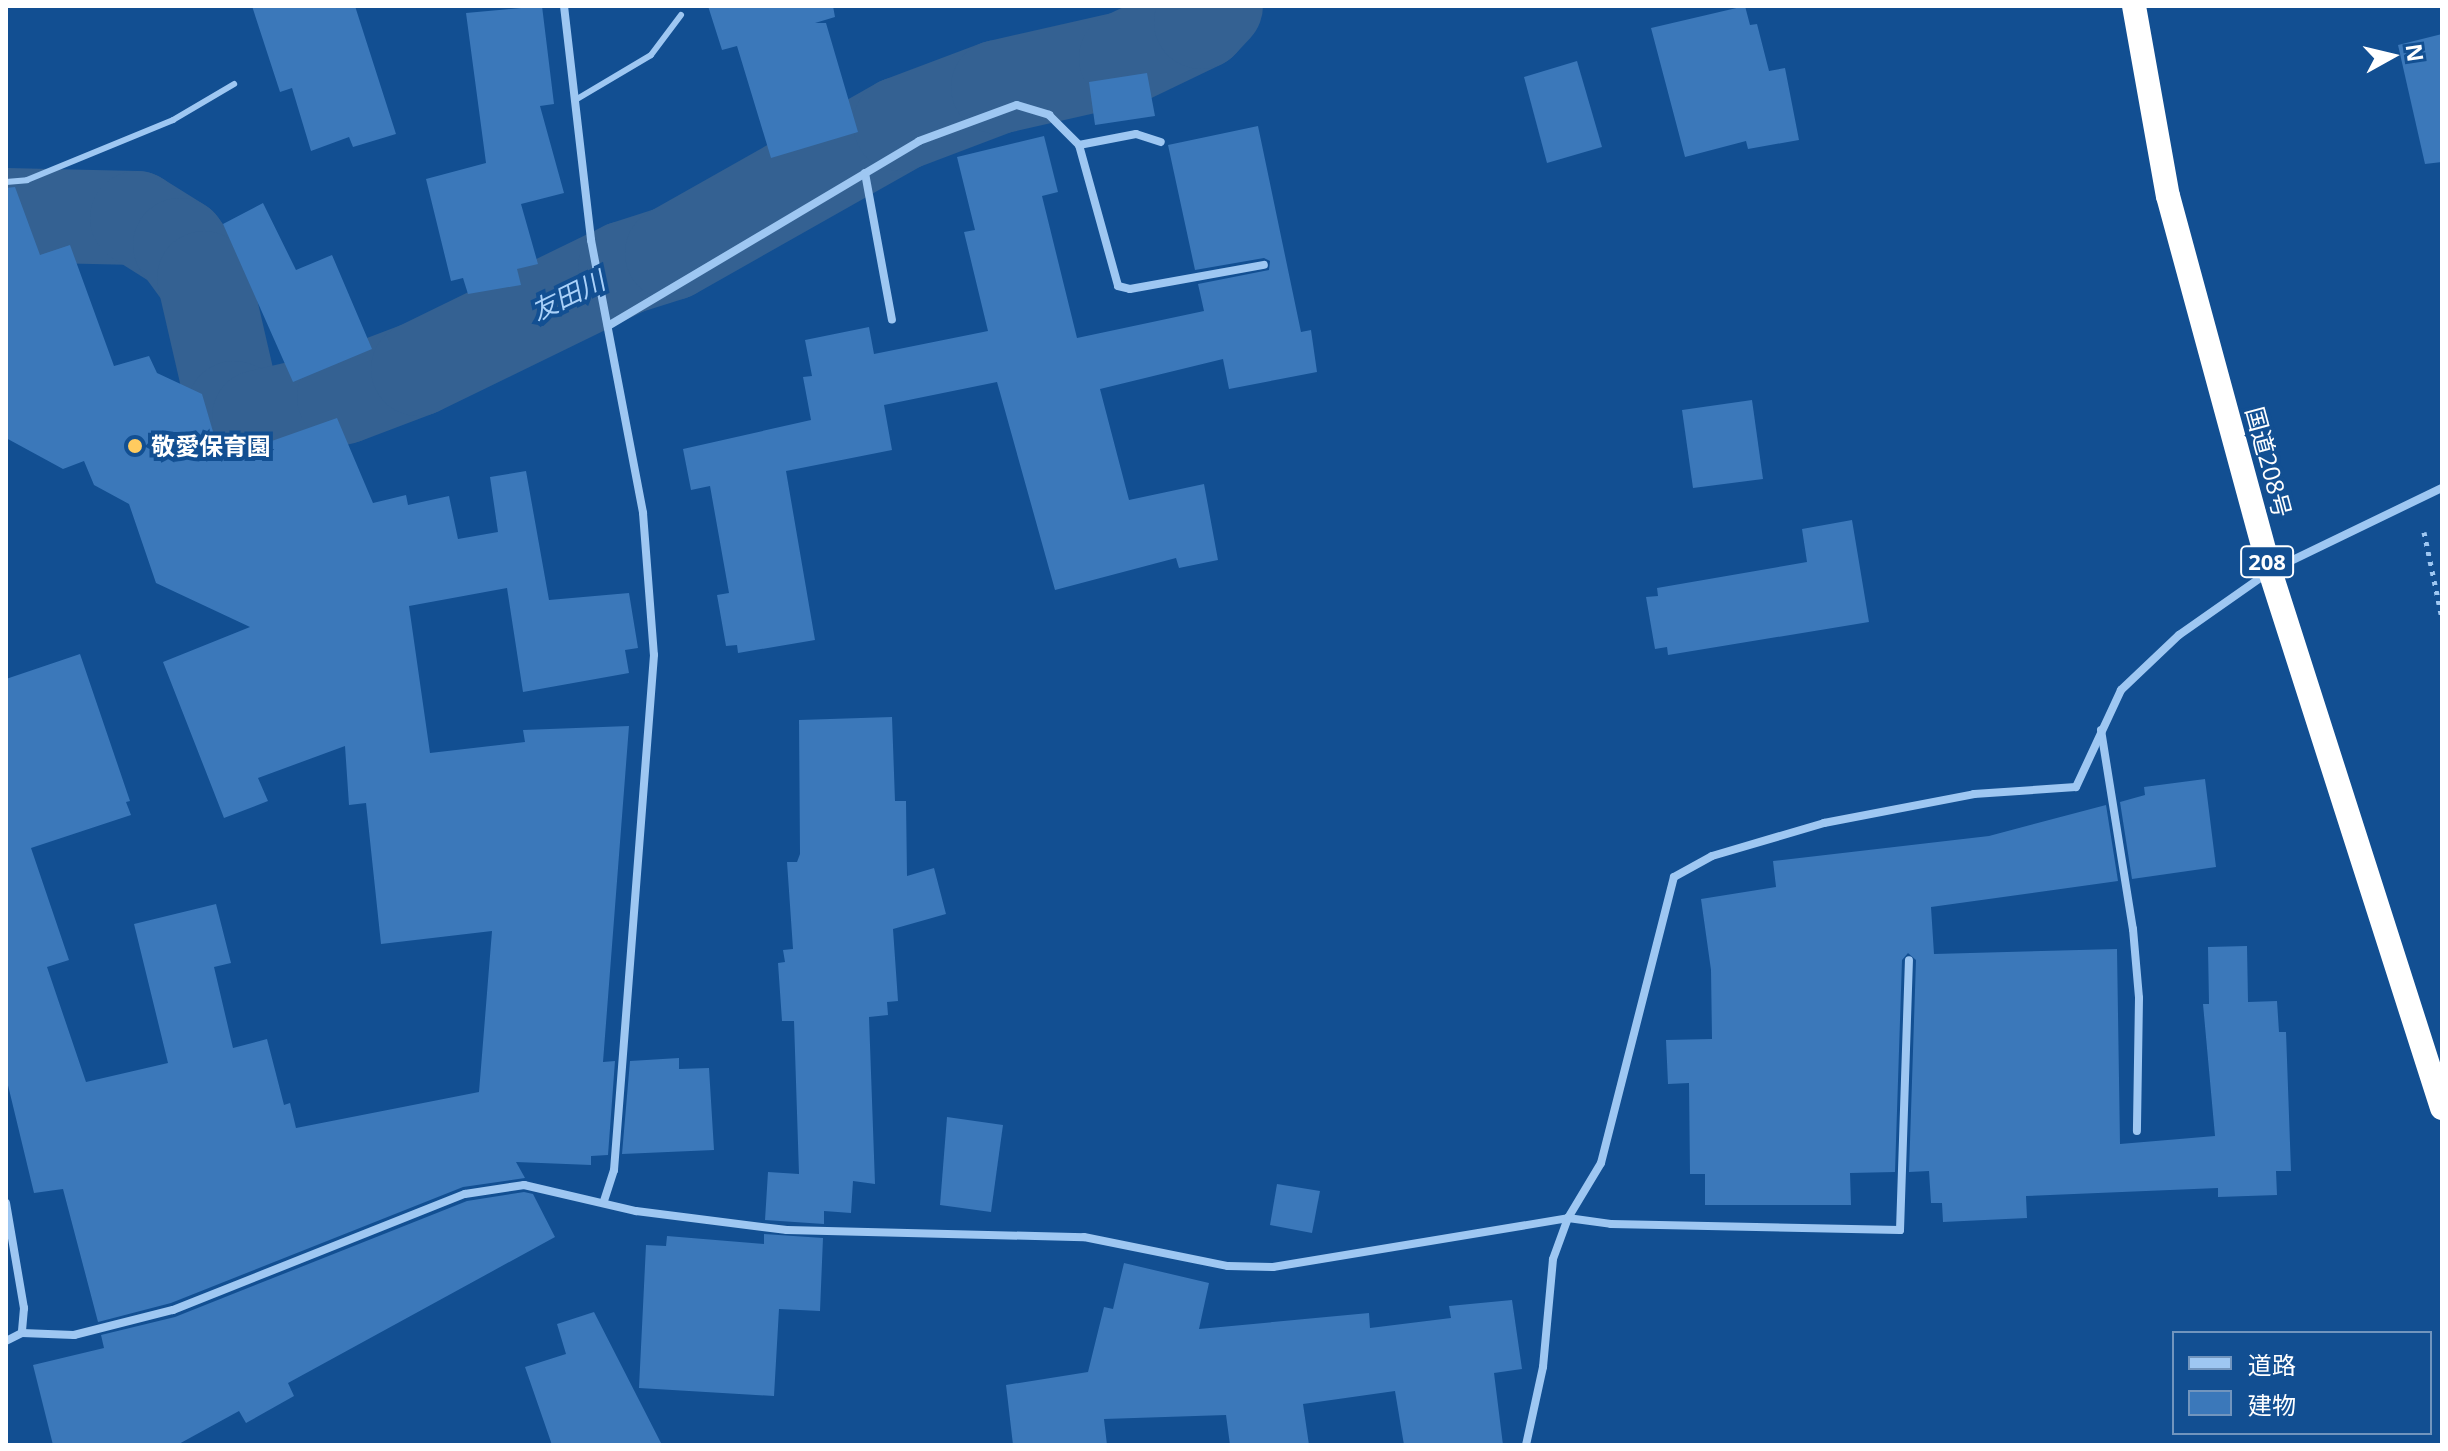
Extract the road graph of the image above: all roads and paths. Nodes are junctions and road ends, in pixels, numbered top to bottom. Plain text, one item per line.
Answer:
1 (564, 6) edge
2 (2134, 6) edge
3 (681, 15) dead end
4 (234, 84) dead end
5 (577, 99) junction
6 (1161, 142) dead end
7 (1079, 145) junction
8 (865, 173) junction
9 (6, 182) edge
10 (1264, 265) dead end
11 (892, 320) dead end
12 (608, 326) junction
13 (2442, 488) edge
14 (2418, 504) junction
15 (2270, 571) junction
16 (2442, 618) edge
17 (2101, 729) junction
18 (1909, 960) dead end
19 (2442, 1108) edge
20 (2137, 1131) dead end
21 (604, 1200) junction
22 (6, 1203) edge
23 (1568, 1218) junction
24 (22, 1333) junction
25 (6, 1341) edge
26 (1526, 1445) edge

1 - 5 street
2 - 15 highway, 国道208号 / 208
3 - 5 lane
4 - 9 lane
5 - 12 street
6 - 7 street
7 - 8 street
7 - 10 street
8 - 11 street
8 - 12 street
12 - 21 street
13 - 14 street
14 - 15 street
14 - 16 path
15 - 17 street
15 - 19 highway, 国道208号 / 208
17 - 20 street
17 - 23 street
18 - 23 street
21 - 23 street
21 - 24 street
22 - 24 street
23 - 26 street
24 - 25 street

